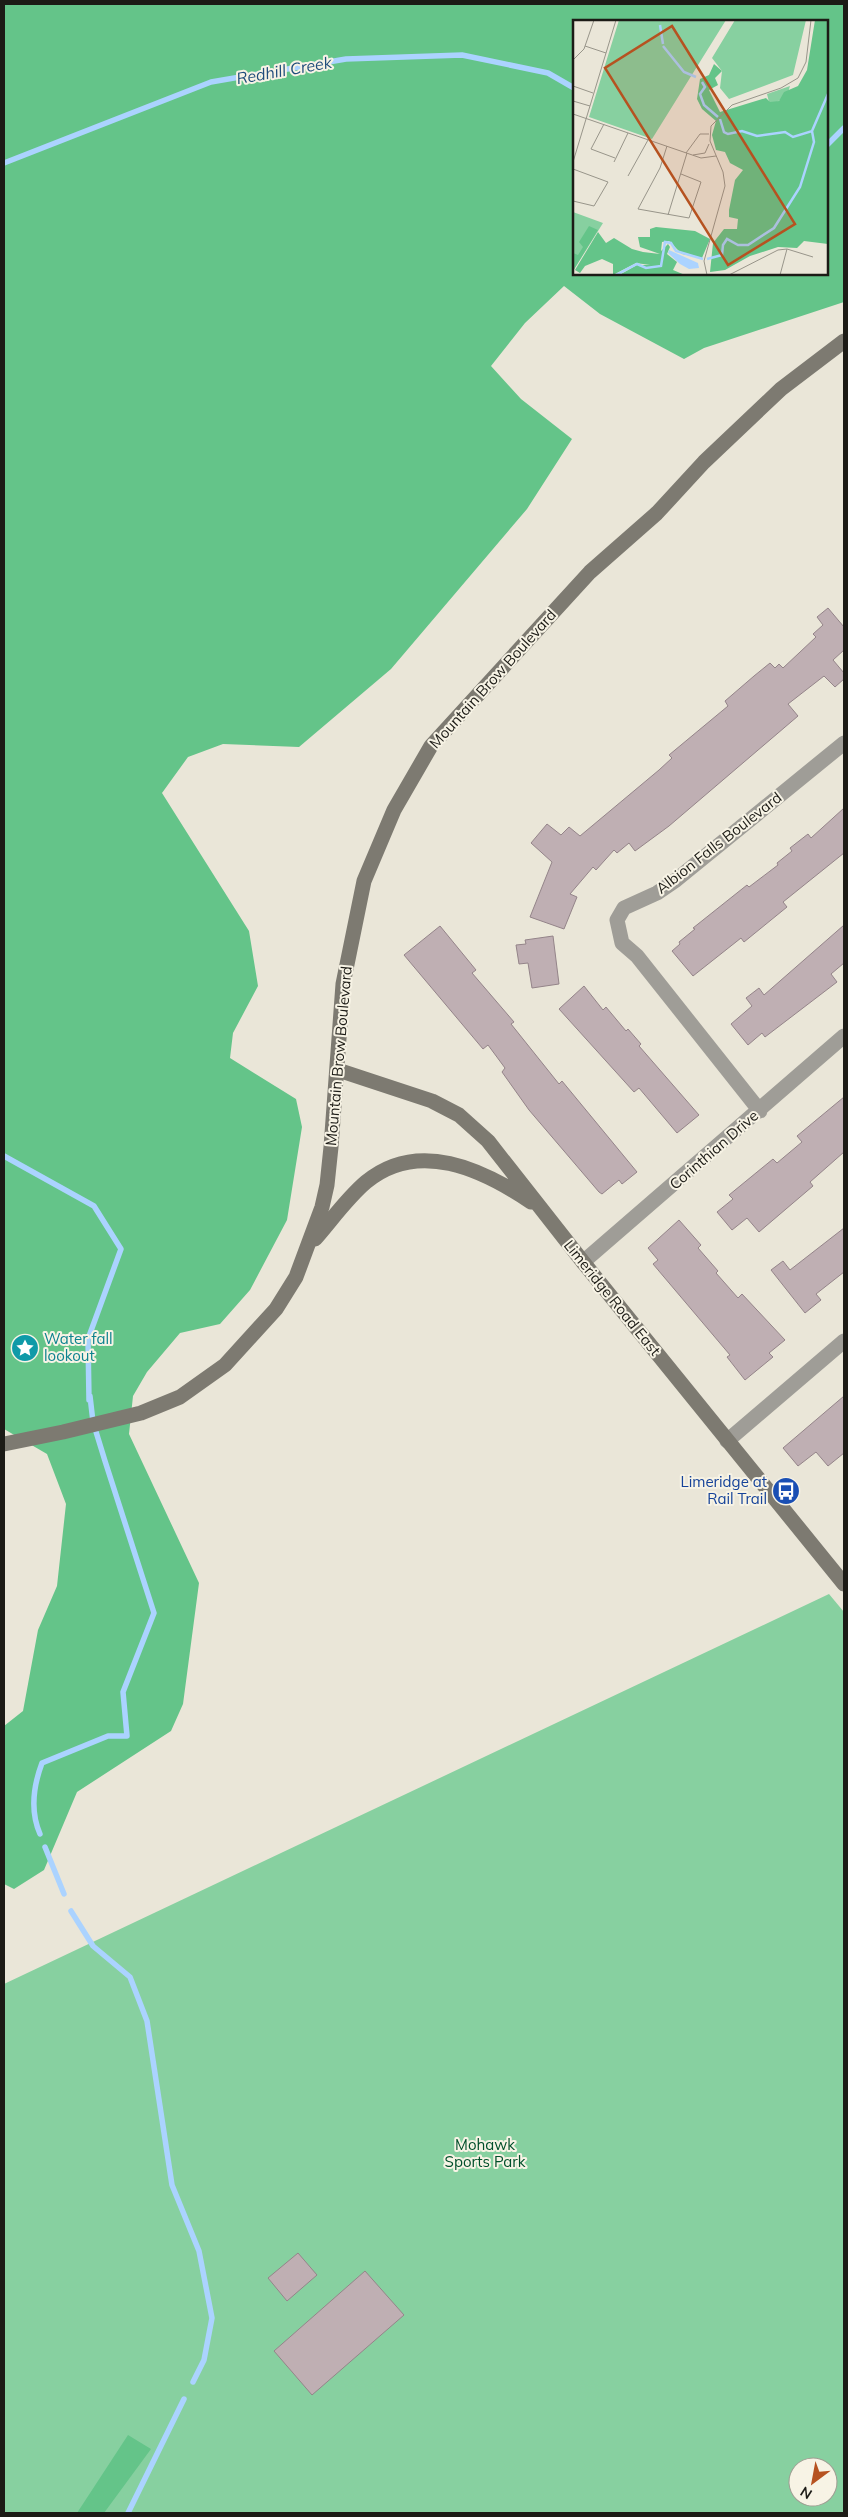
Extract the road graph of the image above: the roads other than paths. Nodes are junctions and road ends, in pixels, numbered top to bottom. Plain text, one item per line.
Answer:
1 (844, 341) edge
2 (844, 743) edge
3 (844, 1036) edge
4 (338, 1070) junction
5 (760, 1111) junction
6 (542, 1210) junction
7 (310, 1244) junction
8 (583, 1262) junction
9 (844, 1341) edge
10 (727, 1440) junction
11 (4, 1444) edge
12 (844, 1584) edge

1 - 4 main road, Mountain Brow Boulevard
2 - 5 street, Albion Falls Boulevard
3 - 5 street, Corinthian Drive
4 - 6 main road, Limeridge Road East
4 - 7 main road, Mountain Brow Boulevard
5 - 8 street, Corinthian Drive
6 - 7 main road
6 - 8 main road, Limeridge Road East
7 - 11 main road, Mountain Brow Boulevard
8 - 10 main road, Limeridge Road East
9 - 10 street
10 - 12 main road, Limeridge Road East

